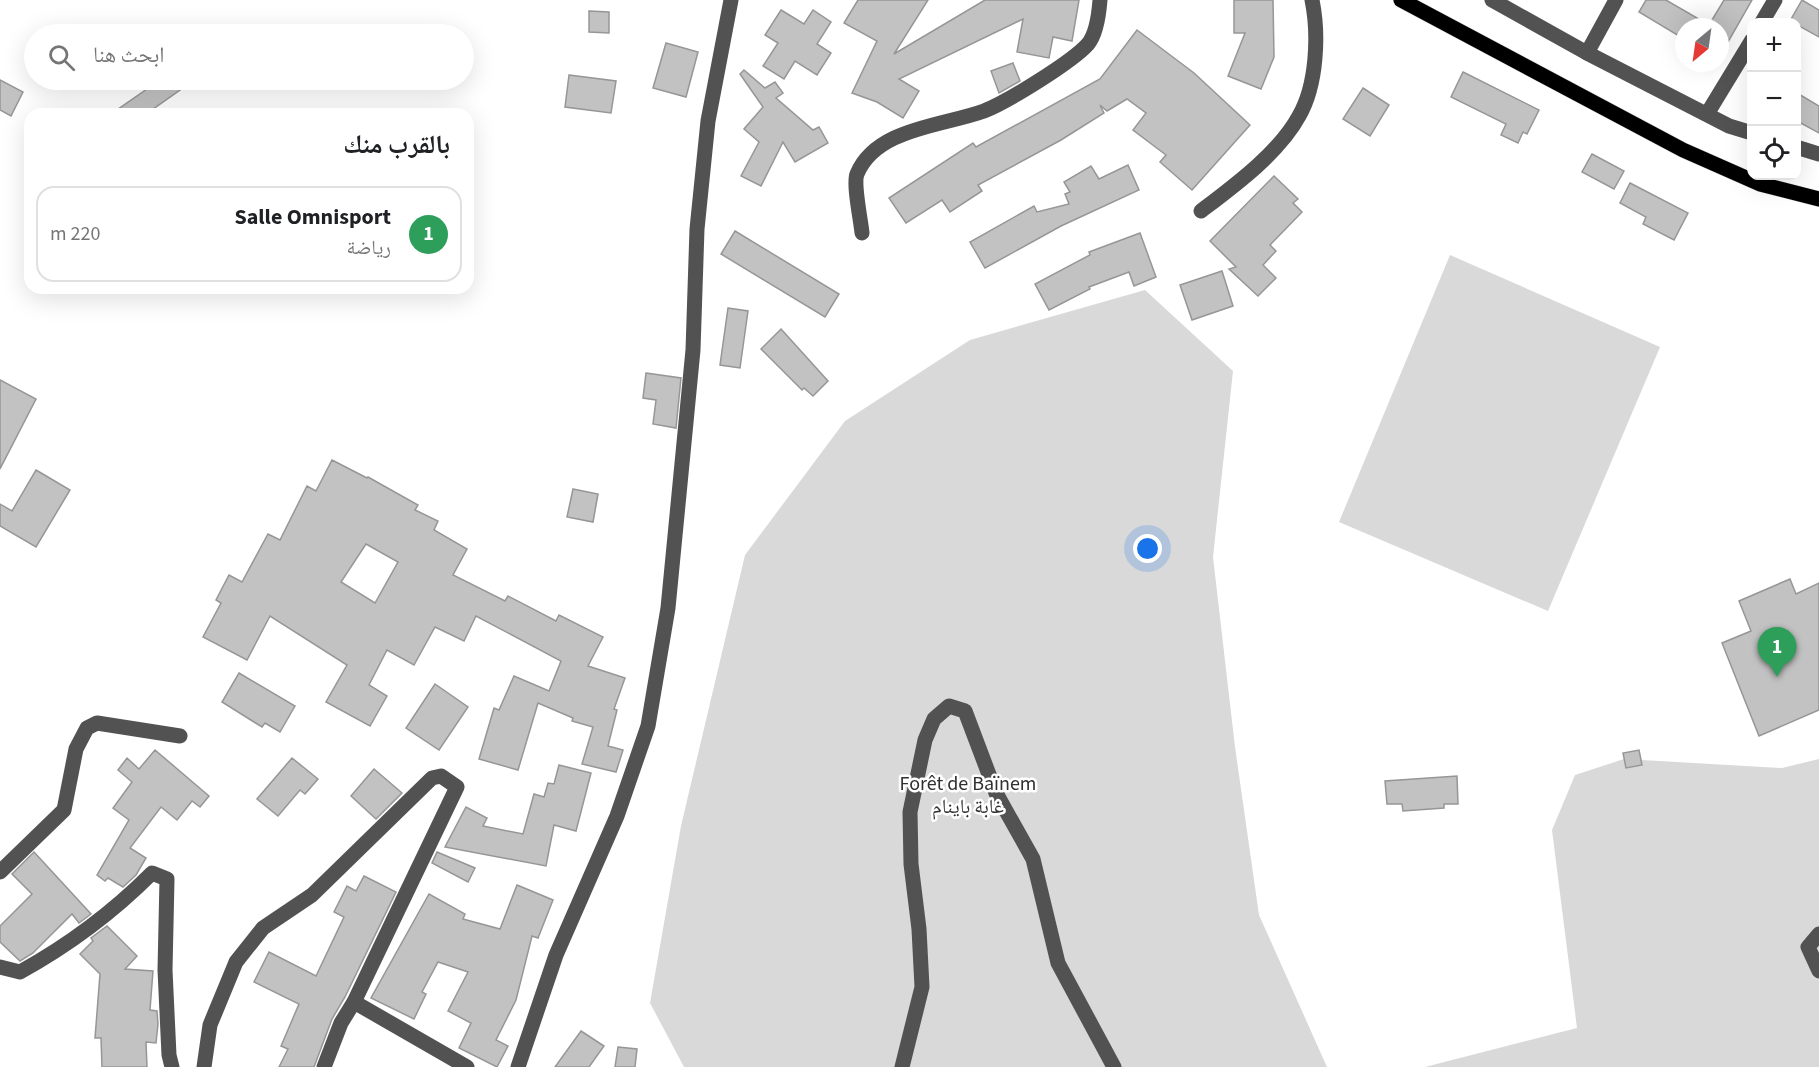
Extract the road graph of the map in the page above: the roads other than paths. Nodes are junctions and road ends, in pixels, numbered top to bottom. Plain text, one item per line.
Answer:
1 (732, 0) edge
2 (1100, 0) edge
3 (1312, 0) edge
4 (1401, 0) edge
5 (1492, 0) edge
6 (1616, 0) edge
7 (1775, 0) edge
8 (1764, 18) edge
9 (1747, 48) edge
10 (1587, 53) junction
11 (1707, 114) junction
12 (1747, 131) edge
13 (1801, 148) edge
14 (1819, 154) edge
15 (1819, 199) edge
16 (1201, 211) dead end
17 (862, 233) dead end
18 (180, 736) dead end
19 (0, 872) edge
20 (1819, 934) edge
21 (0, 967) edge
22 (1819, 971) edge
23 (354, 1002) junction
24 (172, 1067) edge
25 (204, 1067) edge
26 (324, 1067) edge
27 (467, 1067) edge
28 (518, 1067) edge
29 (902, 1067) edge
30 (1114, 1067) edge

1 - 28 street
2 - 17 street
3 - 16 street
4 - 15 main road
5 - 10 street
6 - 10 street
7 - 8 street
9 - 11 street
10 - 11 street
11 - 12 street
13 - 14 street
18 - 19 street
20 - 22 street
21 - 24 street
23 - 25 street
23 - 26 street
23 - 27 street
29 - 30 street

